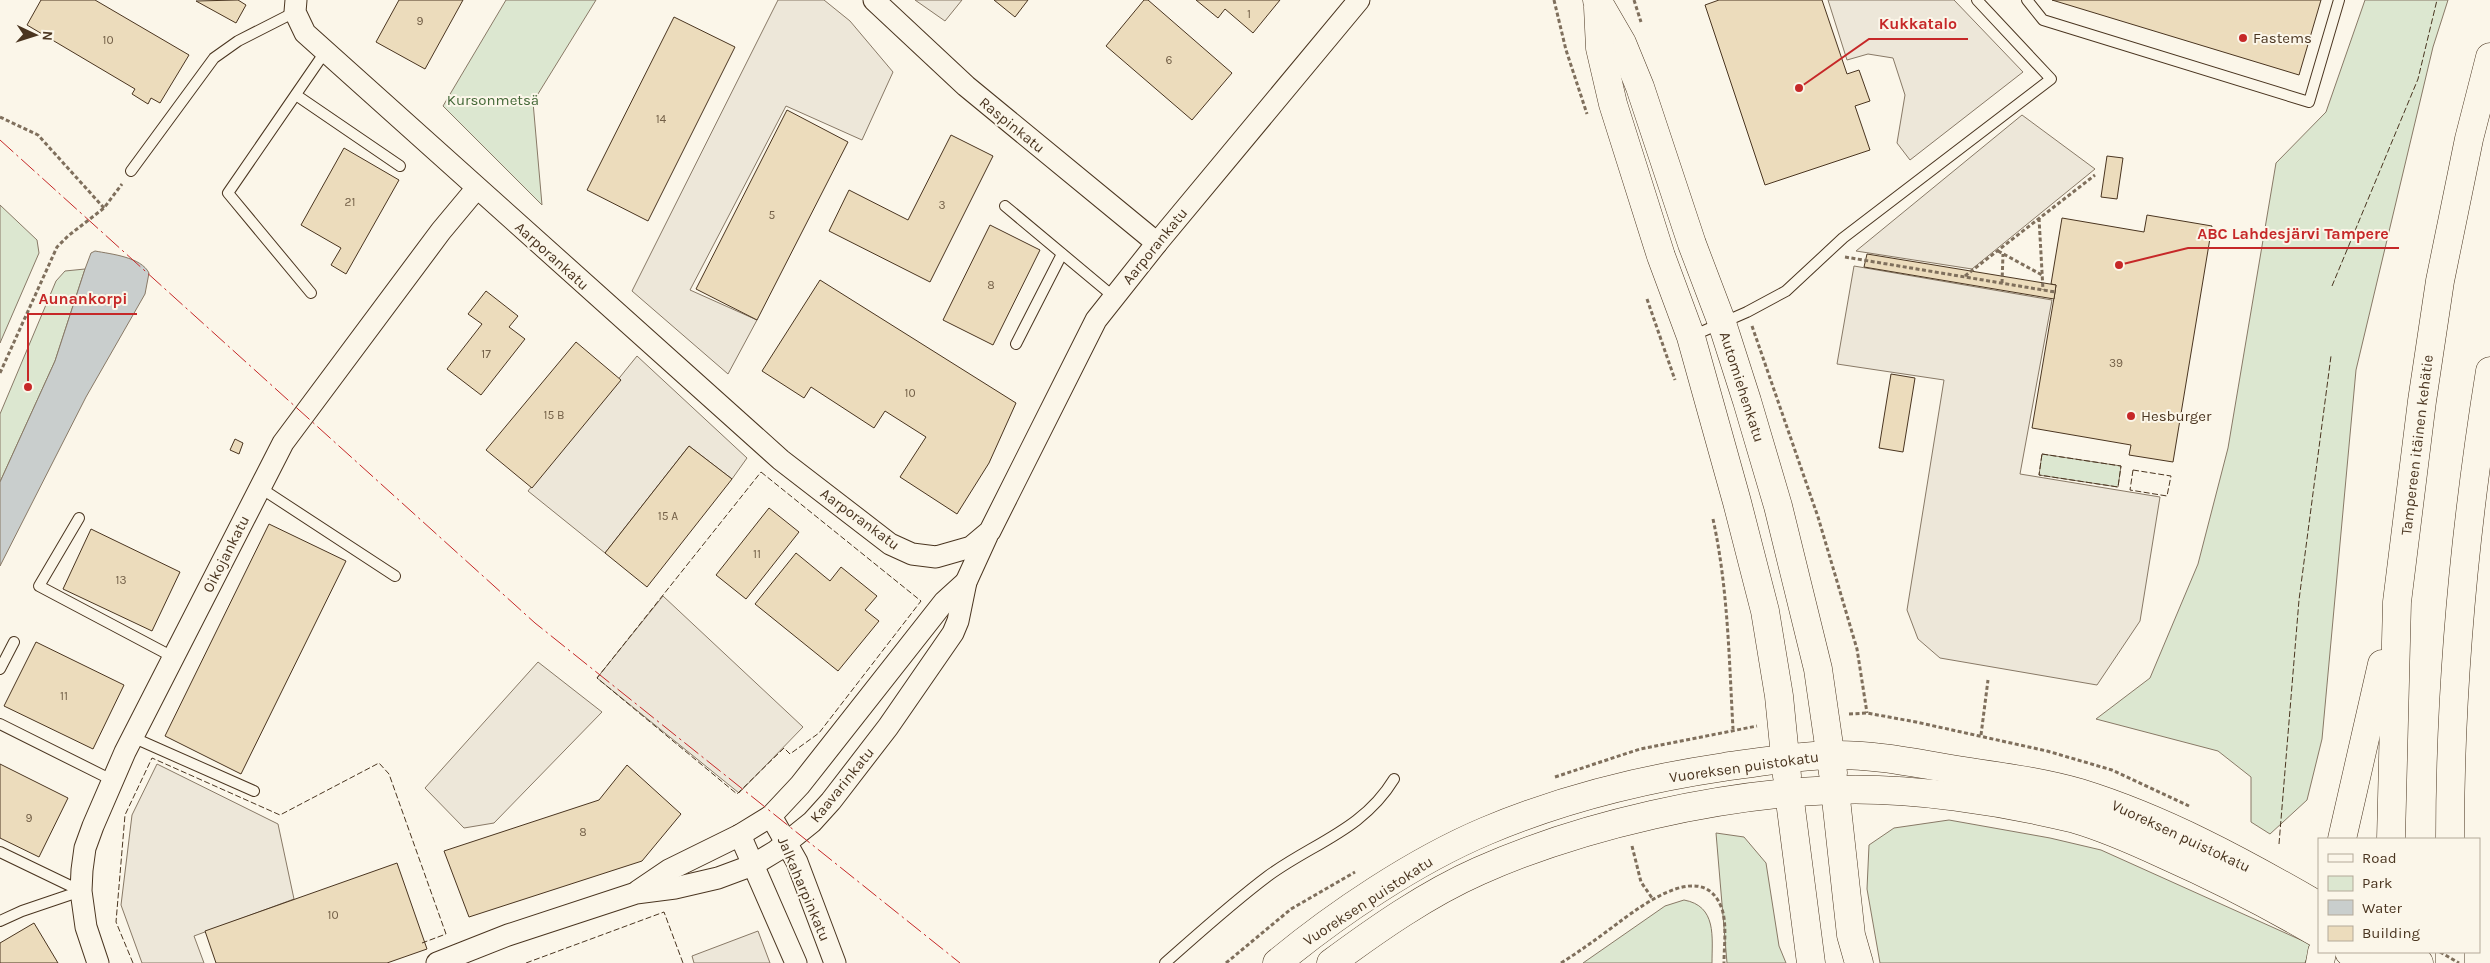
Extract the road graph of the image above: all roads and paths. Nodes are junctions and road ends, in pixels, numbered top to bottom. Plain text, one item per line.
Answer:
1 (874, 0) edge
2 (1359, 0) edge
3 (1597, 0) edge
4 (1977, 0) edge
5 (2027, 0) edge
6 (2339, 0) edge
7 (296, 5) edge
8 (326, 52) junction
9 (2490, 57) edge
10 (296, 95) junction
11 (0, 117) edge
12 (400, 166) dead end
13 (131, 171) joint
14 (2095, 175) dead end
15 (476, 188) junction
16 (1005, 206) dead end
17 (104, 208) junction
18 (2039, 218) junction
19 (1157, 243) junction
20 (1834, 246) junction
21 (1998, 251) junction
22 (1062, 254) junction
23 (2003, 254) junction
24 (2042, 276) junction
25 (1964, 277) junction
26 (2002, 283) junction
27 (2043, 290) junction
28 (2055, 292) dead end
29 (311, 293) dead end
30 (1646, 294) dead end
31 (1114, 297) junction
32 (1747, 312) junction
33 (1722, 323) junction
34 (1691, 337) junction
35 (1016, 344) dead end
36 (2490, 371) edge
37 (0, 373) edge
38 (1676, 384) dead end
39 (259, 487) junction
40 (1712, 515) dead end
41 (78, 518) dead end
42 (990, 531) junction
43 (395, 576) dead end
44 (966, 582) junction
45 (2397, 602) junction
46 (14, 642) dead end
47 (173, 657) junction
48 (0, 668) edge
49 (1988, 680) dead end
50 (1867, 713) dead end
51 (0, 724) edge
52 (1981, 735) dead end
53 (132, 737) junction
54 (1831, 755) junction
55 (1785, 758) junction
56 (1592, 763) dead end
57 (1394, 779) dead end
58 (112, 780) junction
59 (1835, 790) junction
60 (254, 792) dead end
61 (1789, 793) junction
62 (771, 816) junction
63 (1626, 822) junction
64 (740, 835) junction
65 (2342, 838) edge
66 (2391, 838) edge
67 (2450, 838) edge
68 (787, 844) junction
69 (0, 852) edge
70 (753, 865) junction
71 (81, 891) junction
72 (636, 893) junction
73 (2274, 894) junction
74 (1652, 898) junction
75 (2318, 906) edge
76 (0, 921) edge
77 (2318, 933) edge
78 (2351, 953) edge
79 (2401, 953) edge
80 (2442, 953) edge
81 (98, 963) edge
82 (437, 963) edge
83 (796, 963) edge
84 (835, 963) edge
85 (1165, 963) edge
86 (1277, 963) edge
87 (1331, 963) edge
88 (1562, 963) edge
89 (1724, 963) edge
90 (1811, 963) edge
91 (1859, 963) edge
92 (2368, 963) edge
93 (2419, 963) edge
94 (2459, 963) edge

1 - 19 street, Raspinkatu
2 - 19 street, Aarporankatu
3 - 33 main road, Automiehenkatu
3 - 34 main road, Automiehenkatu
4 - 20 lane
5 - 6 lane
7 - 8 street, Aarporankatu
7 - 13 lane
8 - 10 lane
8 - 15 street, Aarporankatu
9 - 45 main road, Tampereen itäinen kehätie
10 - 12 lane
10 - 29 lane
11 - 17 path
13 - 17 path
14 - 18 path
15 - 39 street, Oikojankatu
15 - 42 street, Aarporankatu
16 - 22 lane
17 - 37 path
18 - 21 path
18 - 24 path
19 - 31 street, Aarporankatu
20 - 25 path
20 - 32 lane
21 - 23 path
21 - 25 path
22 - 31 lane
22 - 35 lane
23 - 24 path
23 - 26 path
24 - 27 path
25 - 26 path
26 - 27 path
27 - 28 path
30 - 38 path
31 - 42 street, Aarporankatu
32 - 33 lane
32 - 50 path
33 - 34 lane
33 - 54 main road, Automiehenkatu
34 - 55 main road, Automiehenkatu
36 - 67 main road
39 - 43 lane
39 - 47 street, Oikojankatu
40 - 56 path
41 - 47 lane
42 - 44 street, Kaavarinkatu
44 - 62 street, Kaavarinkatu
44 - 68 street, Kaavarinkatu
45 - 65 main road
45 - 66 main road, Tampereen itäinen kehätie
46 - 48 lane
47 - 53 street, Oikojankatu
49 - 52 path
51 - 58 lane
53 - 58 street, Oikojankatu
53 - 60 lane
54 - 55 main road, Vuoreksen puistokatu
54 - 59 main road, Automiehenkatu
54 - 73 main road, Vuoreksen puistokatu
55 - 61 main road, Automiehenkatu
55 - 86 main road, Vuoreksen puistokatu
57 - 85 lane
58 - 71 street, Oikojankatu
59 - 61 main road, Vuoreksen puistokatu
59 - 73 main road, Vuoreksen puistokatu
59 - 91 main road, Automiehenkatu
61 - 63 main road, Vuoreksen puistokatu
61 - 90 main road, Automiehenkatu
62 - 64 street, Kaavarinkatu
62 - 68 street, Jalkaharpinkatu
63 - 74 path
63 - 87 main road, Vuoreksen puistokatu
64 - 70 street
64 - 72 street, Kaavarinkatu
68 - 70 street, Kaavarinkatu
68 - 84 street, Jalkaharpinkatu
69 - 71 lane
70 - 72 street, Kaavarinkatu
70 - 83 street
71 - 76 lane
71 - 81 street, Oikojankatu
72 - 82 street, Kaavarinkatu
73 - 75 main road, Vuoreksen puistokatu
73 - 77 main road, Vuoreksen puistokatu
74 - 88 path
74 - 89 path
78 - 92 main road
79 - 93 main road
80 - 94 path, bridge

